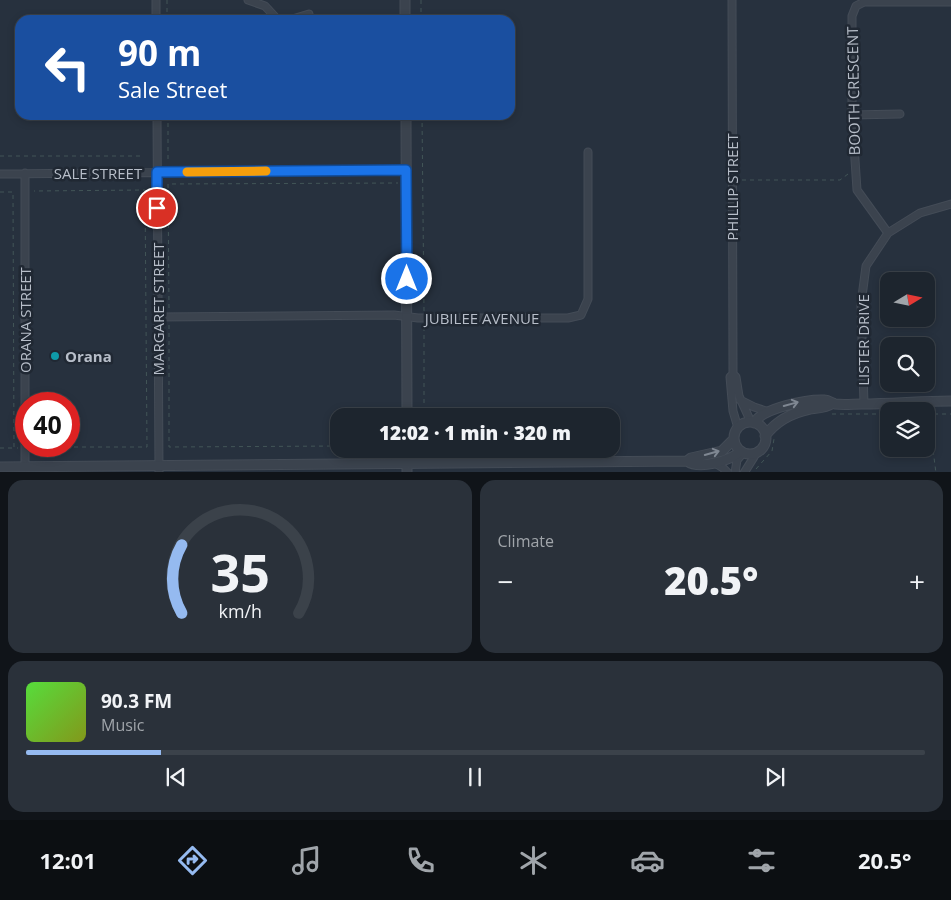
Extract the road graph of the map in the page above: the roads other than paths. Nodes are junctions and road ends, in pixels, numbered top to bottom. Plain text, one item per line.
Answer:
1 (156, 0) edge
2 (248, 0) edge
3 (405, 0) edge
4 (732, 0) edge
5 (951, 2) edge
6 (309, 14) dead end
7 (156, 15) edge
8 (273, 15) edge
9 (306, 15) edge
10 (405, 15) edge
11 (900, 114) dead end
12 (852, 115) junction
13 (157, 120) edge
14 (406, 120) edge
15 (588, 152) dead end
16 (406, 170) junction
17 (157, 172) junction
18 (25, 173) junction
19 (0, 174) edge
20 (951, 204) edge
21 (888, 233) junction
22 (158, 317) junction
23 (407, 317) junction
24 (733, 374) junction
25 (740, 400) junction
26 (951, 401) edge
27 (833, 404) junction
28 (864, 404) junction
29 (407, 408) edge
30 (769, 412) junction
31 (752, 423) junction
32 (738, 428) junction
33 (770, 436) junction
34 (734, 439) junction
35 (742, 452) junction
36 (756, 453) junction
37 (687, 461) junction
38 (715, 463) junction
39 (25, 466) junction
40 (0, 467) edge
41 (407, 468) edge
42 (159, 469) edge
43 (728, 472) edge
44 (735, 472) edge
45 (744, 472) edge

1 - 7 street
2 - 8 street
3 - 10 street
4 - 24 street, PHILLIP STREET
5 - 12 street, BOOTH CRESCENT
6 - 9 street
11 - 12 street
12 - 21 street, BOOTH CRESCENT
13 - 17 street, MARGARET STREET
14 - 16 street
15 - 23 street, JUBILEE AVENUE
16 - 17 street, SALE STREET
16 - 23 street
17 - 18 street, SALE STREET
17 - 22 street, MARGARET STREET
18 - 19 street, SALE STREET
18 - 39 street, ORANA STREET
20 - 21 street, LISTER DRIVE
21 - 28 street, LISTER DRIVE
22 - 23 street, JUBILEE AVENUE
22 - 42 street, MARGARET STREET
23 - 29 street
24 - 25 street, PHILLIP STREET
24 - 32 street, PHILLIP STREET
25 - 30 street
25 - 31 street, PHILLIP STREET
26 - 28 street
27 - 28 street
30 -> 27 street
27 - 33 street
30 - 31 street
31 - 32 street
31 - 33 street
32 - 34 street
33 - 36 street
34 - 35 street
37 -> 34 street
35 - 36 street
35 - 38 street
35 - 44 street
36 - 45 street
37 - 38 street
37 - 41 street
38 - 43 street
39 - 40 street
39 - 42 street
41 - 42 street

